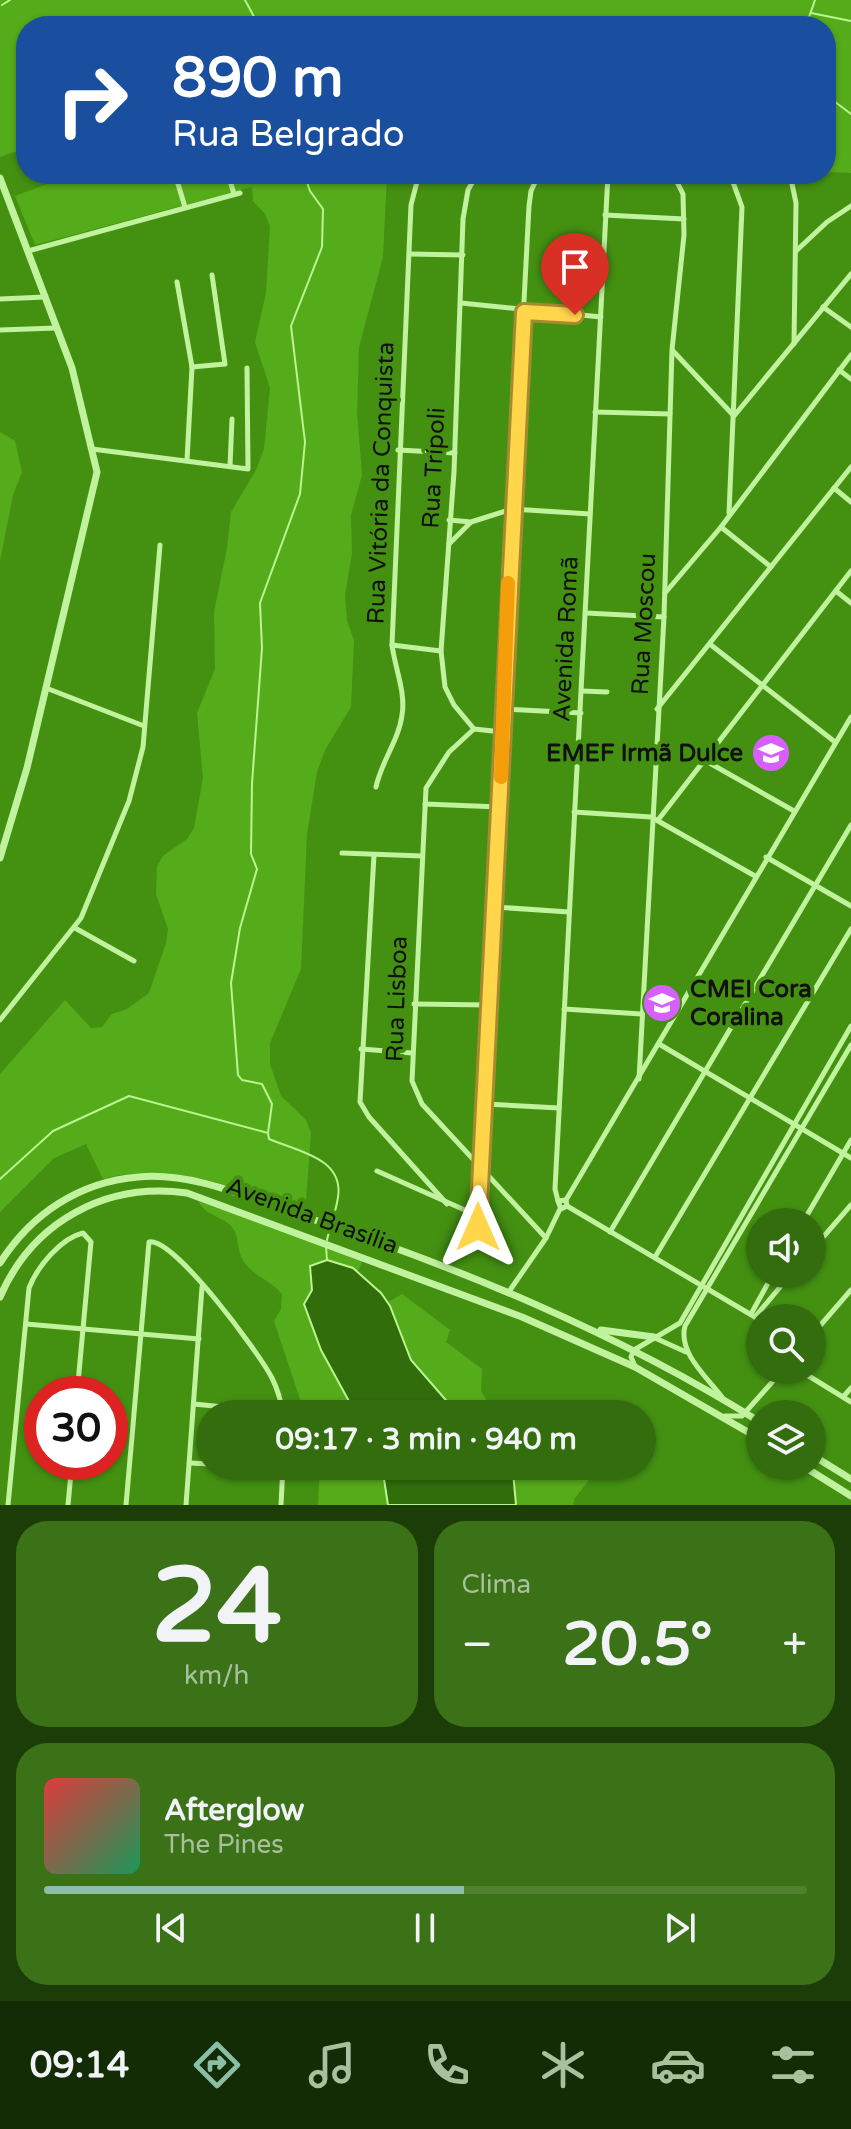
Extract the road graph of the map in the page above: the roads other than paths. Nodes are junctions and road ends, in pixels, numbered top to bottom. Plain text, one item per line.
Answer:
1 (0, 178) edge
2 (178, 184) edge
3 (233, 184) edge
4 (416, 184) edge
5 (471, 184) edge
6 (534, 184) edge
7 (607, 184) edge
8 (678, 184) edge
9 (736, 184) edge
10 (792, 184) edge
11 (851, 206) edge
12 (185, 207) junction
13 (605, 215) junction
14 (684, 219) junction
15 (28, 251) junction
16 (796, 251) junction
17 (410, 254) junction
18 (463, 255) junction
19 (851, 274) edge
20 (212, 275) dead end
21 (177, 282) dead end
22 (45, 297) junction
23 (0, 299) edge
24 (461, 303) junction
25 (823, 307) junction
26 (524, 312) junction
27 (601, 317) junction
28 (851, 327) edge
29 (57, 328) junction
30 (0, 330) edge
31 (794, 345) junction
32 (672, 350) junction
33 (851, 355) edge
34 (192, 367) junction
35 (247, 368) dead end
36 (839, 370) junction
37 (851, 379) edge
38 (595, 412) junction
39 (670, 414) junction
40 (734, 416) junction
41 (232, 419) dead end
42 (92, 449) junction
43 (398, 450) junction
44 (455, 453) junction
45 (187, 460) junction
46 (230, 466) junction
47 (851, 467) edge
48 (834, 488) junction
49 (851, 502) edge
50 (512, 509) junction
51 (729, 513) junction
52 (590, 514) junction
53 (449, 520) junction
54 (471, 522) junction
55 (721, 527) junction
56 (448, 544) junction
57 (160, 545) dead end
58 (771, 567) junction
59 (851, 571) edge
60 (836, 591) junction
61 (665, 593) junction
62 (851, 603) edge
63 (586, 613) junction
64 (664, 617) junction
65 (392, 645) junction
66 (711, 645) junction
67 (441, 651) junction
68 (46, 688) junction
69 (763, 688) junction
70 (582, 691) junction
71 (607, 692) dead end
72 (503, 709) junction
73 (657, 709) junction
74 (581, 713) junction
75 (851, 717) edge
76 (144, 726) junction
77 (474, 729) junction
78 (502, 732) junction
79 (835, 742) junction
80 (706, 761) junction
81 (376, 787) dead end
82 (425, 804) junction
83 (499, 807) junction
84 (794, 811) junction
85 (574, 812) junction
86 (651, 817) junction
87 (658, 820) junction
88 (851, 825) edge
89 (342, 853) dead end
90 (374, 855) junction
91 (422, 856) junction
92 (766, 857) junction
93 (0, 858) edge
94 (755, 876) junction
95 (814, 885) junction
96 (851, 906) edge
97 (495, 907) junction
98 (569, 912) junction
99 (75, 928) junction
100 (851, 929) edge
101 (134, 961) dead end
102 (414, 1004) junction
103 (489, 1005) junction
104 (564, 1009) junction
105 (641, 1014) junction
106 (0, 1020) edge
107 (851, 1026) edge
108 (659, 1044) junction
109 (851, 1045) edge
110 (361, 1049) junction
111 (412, 1053) junction
112 (705, 1073) junction
113 (639, 1079) junction
114 (749, 1099) junction
115 (485, 1104) junction
116 (560, 1108) junction
117 (792, 1123) junction
118 (802, 1128) junction
119 (851, 1140) edge
120 (843, 1153) junction
121 (851, 1158) edge
122 (480, 1168) junction
123 (377, 1171) dead end
124 (447, 1204) junction
125 (564, 1205) junction
126 (851, 1205) edge
127 (811, 1208) edge
128 (476, 1215) junction
129 (610, 1232) junction
130 (826, 1233) edge
131 (481, 1237) dead end
132 (546, 1238) junction
133 (655, 1257) junction
134 (0, 1263) edge
135 (202, 1286) junction
136 (706, 1288) junction
137 (778, 1288) edge
138 (851, 1290) edge
139 (508, 1293) junction
140 (0, 1297) edge
141 (765, 1304) edge
142 (746, 1312) edge
143 (826, 1319) edge
144 (26, 1324) junction
145 (82, 1329) junction
146 (593, 1329) junction
147 (141, 1333) junction
148 (654, 1337) junction
149 (199, 1339) junction
150 (634, 1350) junction
151 (687, 1353) junction
152 (635, 1367) junction
153 (78, 1376) edge
154 (771, 1384) edge
155 (822, 1384) edge
156 (851, 1388) edge
157 (843, 1397) junction
158 (278, 1400) edge
159 (725, 1401) junction
160 (851, 1402) edge
161 (194, 1404) joint
162 (745, 1413) junction
163 (724, 1416) junction
164 (746, 1430) edge
165 (190, 1463) junction
166 (196, 1463) edge
167 (826, 1464) edge
168 (851, 1479) edge
169 (70, 1480) edge
170 (282, 1480) edge
171 (825, 1480) edge
172 (851, 1496) edge
173 (8, 1505) edge
174 (68, 1505) edge
175 (126, 1505) edge
176 (186, 1505) edge
177 (281, 1505) edge

1 - 15 street
2 - 12 street
3 - 12 street
4 - 17 street, Rua Vitória da Conquista
5 - 18 street, Rua Trípoli
6 - 26 street
7 - 13 street, Avenida Romã
8 - 14 street, Rua Moscou
9 - 40 street
10 - 16 street
11 - 16 street
12 - 15 street
13 - 14 street
13 - 27 street, Avenida Romã
14 - 32 street, Rua Moscou
15 - 22 street
16 - 31 street
17 - 18 street
17 - 43 street, Rua Vitória da Conquista
18 - 24 street, Rua Trípoli
19 - 25 street
20 - 34 street
21 - 34 street
22 - 23 street
22 - 29 street
24 - 26 street
24 - 44 street, Rua Trípoli
25 - 28 street
25 - 31 street
26 - 27 street
26 - 50 street
27 - 38 street, Avenida Romã
29 - 30 street
29 - 42 street
31 - 40 street
32 - 39 street, Rua Moscou
32 - 40 street
33 - 36 street
34 - 45 street
35 - 46 street
36 - 37 street
36 - 51 street
38 - 39 street
38 - 52 street, Avenida Romã
39 - 61 street, Rua Moscou
40 - 51 street
41 - 46 street
42 - 45 street
42 - 68 street
43 - 44 street
43 - 65 street, Rua Vitória da Conquista
44 - 53 street, Rua Trípoli
45 - 46 street
47 - 48 street
48 - 49 street
48 - 58 street
50 - 52 street
50 - 54 street
50 - 72 street
51 - 55 street
52 - 63 street, Avenida Romã
53 - 54 street
53 - 56 street, Rua Trípoli
54 - 56 street
55 - 58 street
55 - 61 street
56 - 67 street, Rua Trípoli
57 - 76 street
58 - 66 street
59 - 60 street
60 - 62 street
60 - 69 street
61 - 64 street, Rua Moscou
63 - 64 street
63 - 70 street, Avenida Romã
64 - 73 street, Rua Moscou
65 - 67 street
65 - 81 street, Rua Vitória da Conquista
66 - 69 street
66 - 73 street
67 - 77 street, Rua Trípoli
68 - 76 street
68 - 93 street
69 - 79 street
69 - 80 street
70 - 71 street
70 - 74 street, Avenida Romã
72 - 74 street
72 - 78 street
73 - 86 street, Rua Moscou
74 - 85 street, Avenida Romã
75 - 79 street
76 - 99 street
77 - 78 street
77 - 82 street, Rua Lisboa
78 - 83 street
79 - 84 street
80 - 84 street
80 - 87 street
82 - 83 street
82 - 91 street, Rua Lisboa
83 - 97 street
84 - 92 street
85 - 86 street
85 - 98 street, Avenida Romã
86 - 87 street
86 - 105 street, Rua Moscou
87 - 94 street
88 - 95 street
89 - 90 street
90 - 91 street
90 - 110 street
91 - 102 street, Rua Lisboa
92 - 94 street
92 - 95 street
94 - 108 street
95 - 96 street
95 - 112 street
97 - 98 street
97 - 103 street
98 - 104 street, Avenida Romã
99 - 101 street
99 - 106 street
100 - 114 street
102 - 103 street
102 - 111 street, Rua Lisboa
103 - 115 street
104 - 105 street
104 - 116 street, Avenida Romã
105 - 113 street, Rua Moscou
107 - 117 street
108 - 112 street
108 - 113 street
109 - 118 street
110 - 111 street
110 - 124 street
111 - 122 street, Rua Lisboa
112 - 114 street
112 - 129 street
113 - 125 street
114 - 117 street
114 - 133 street
115 - 116 street
115 - 122 street
116 - 125 street, Avenida Romã
117 - 118 street
117 - 136 street
118 - 120 street
118 - 136 street
119 - 120 street
120 - 121 street
120 - 127 street
122 - 128 street
122 - 132 street, Rua Lisboa
123 - 124 street
124 - 128 street
125 - 129 street
125 - 132 street
126 - 130 street
128 - 131 street
129 - 133 street
132 - 139 street
133 - 136 street
134 - 139 street, Avenida Brasília
135 - 147 street
135 - 149 street
135 - 158 street
136 - 142 street
136 - 148 street
136 - 151 street
137 - 141 street
138 - 143 street
139 - 146 street, Avenida Brasília
140 - 152 street, Avenida Brasília
144 - 145 street
144 - 145 street
144 - 173 street
145 - 147 street
145 - 153 street
146 - 148 street
146 - 150 street, Avenida Brasília
147 - 149 street
147 - 175 street
148 - 150 street
148 - 151 street
149 - 161 street
150 - 152 street
150 - 159 street, Avenida Brasília
151 - 159 street
152 - 163 street, Avenida Brasília
154 - 162 street
155 - 157 street
156 - 157 street
157 - 160 street
159 - 162 street, Avenida Brasília
161 - 165 street
162 - 163 street
163 - 164 street, Avenida Brasília
165 - 166 street
165 - 176 street
167 - 168 street
169 - 174 street
170 - 177 street
171 - 172 street

